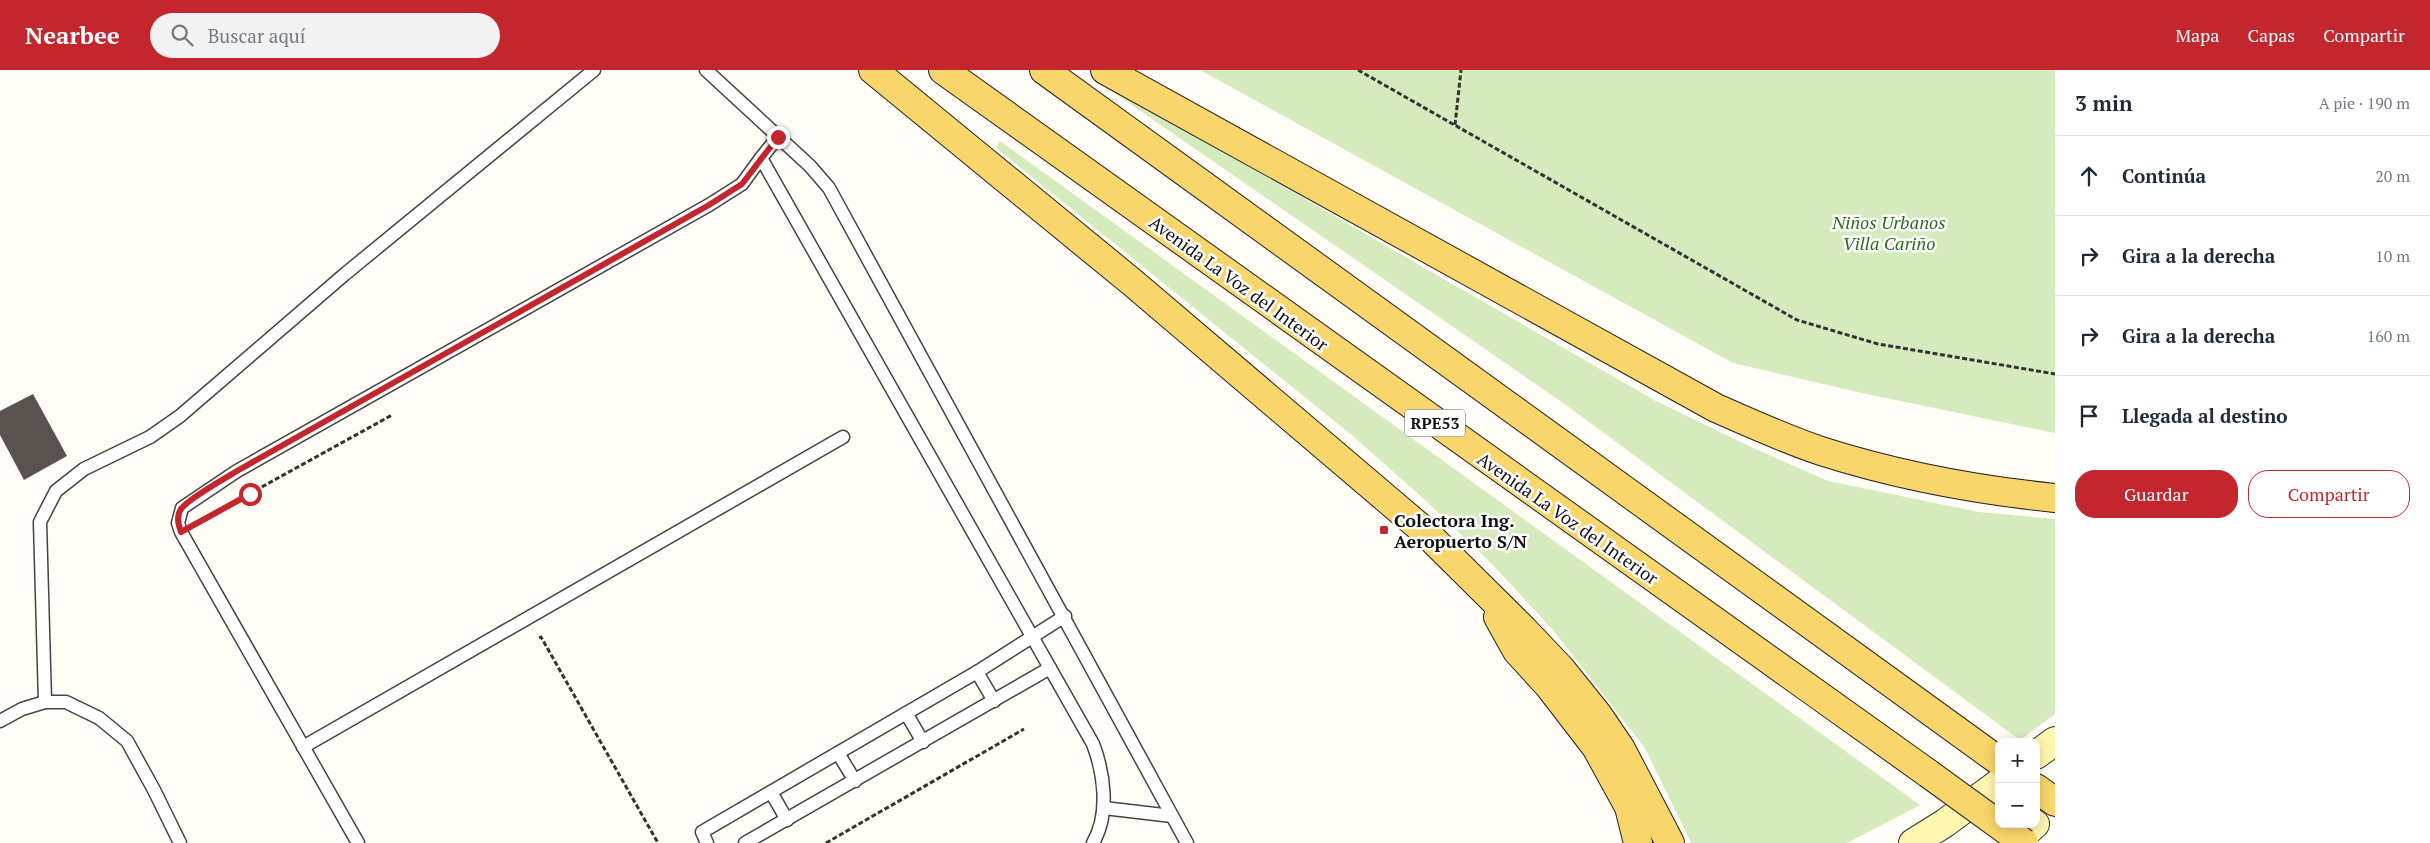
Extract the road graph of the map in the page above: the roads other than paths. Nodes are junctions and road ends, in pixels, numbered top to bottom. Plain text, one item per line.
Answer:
1 (594, 70) edge
2 (706, 70) edge
3 (873, 70) edge
4 (943, 70) edge
5 (1044, 70) edge
6 (1105, 70) edge
7 (778, 137) junction
8 (761, 158) junction
9 (843, 437) dead end
10 (2055, 498) edge
11 (1479, 583) junction
12 (1065, 616) junction
13 (1033, 637) junction
14 (1050, 668) junction
15 (977, 672) junction
16 (994, 701) junction
17 (45, 702) junction
18 (906, 713) junction
19 (0, 721) edge
20 (2055, 741) edge
21 (923, 742) junction
22 (303, 747) junction
23 (2040, 752) edge
24 (838, 753) junction
25 (1995, 758) edge
26 (854, 782) junction
27 (1995, 786) edge
28 (2040, 791) edge
29 (771, 792) junction
30 (2055, 802) edge
31 (2055, 806) edge
32 (1104, 808) junction
33 (1172, 816) junction
34 (787, 820) junction
35 (2040, 820) edge
36 (2031, 828) edge
37 (705, 838) edge
38 (180, 843) edge
39 (358, 843) edge
40 (745, 843) edge
41 (1093, 843) edge
42 (1187, 843) edge
43 (1638, 843) edge
44 (1670, 843) edge
45 (1914, 843) edge
46 (2014, 843) edge
47 (2024, 843) edge

1 - 17 lane
2 - 7 lane
3 - 11 main road
4 - 47 main road, Avenida La Voz del Interior / RPE53, bridge
5 - 25 main road
6 - 10 main road
7 - 8 lane
7 - 12 lane
8 - 13 lane
8 - 22 lane
9 - 22 lane
11 - 43 main road
11 - 44 main road
12 - 13 lane
12 - 33 lane
13 - 14 lane
13 - 15 lane
14 - 16 lane
14 - 32 lane
15 - 16 lane
15 - 18 lane
16 - 21 lane
17 - 19 lane
17 - 38 lane
18 - 21 lane
18 - 24 lane
20 - 23 main road
21 - 26 lane
22 - 39 lane
24 - 26 lane
24 - 29 lane
26 - 34 lane
27 - 45 main road
28 - 30 main road
29 - 34 lane
29 - 37 lane
31 - 35 main road
32 - 33 lane
32 - 41 lane
33 - 42 lane
34 - 40 lane
36 - 46 main road

